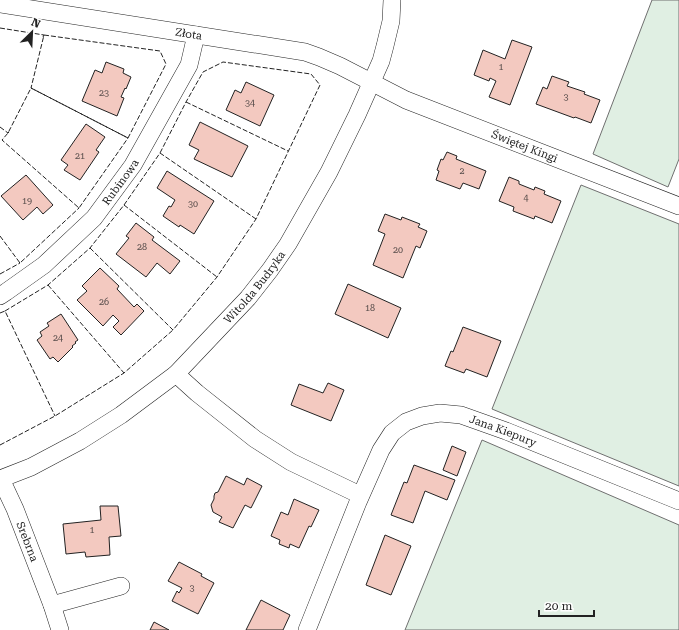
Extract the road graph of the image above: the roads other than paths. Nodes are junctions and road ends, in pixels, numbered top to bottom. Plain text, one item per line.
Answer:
1 (392, 0) edge
2 (0, 4) edge
3 (196, 35) junction
4 (371, 82) junction
5 (679, 206) edge
6 (0, 296) edge
7 (176, 374) junction
8 (1, 479) edge
9 (360, 495) junction
10 (679, 502) edge
11 (121, 586) dead end
12 (52, 605) junction
13 (60, 630) edge
14 (307, 630) edge

1 - 4 street, Witolda Budryka
2 - 3 street, Złota
3 - 4 street, Złota
3 - 6 street, Rubinowa
4 - 5 street, Świętej Kingi
4 - 7 street, Witolda Budryka
7 - 8 street, Witolda Budryka
7 - 9 street
8 - 12 street, Srebrna
9 - 10 street, Jana Kiepury
9 - 14 street, Jana Kiepury
11 - 12 street
12 - 13 street, Srebrna

